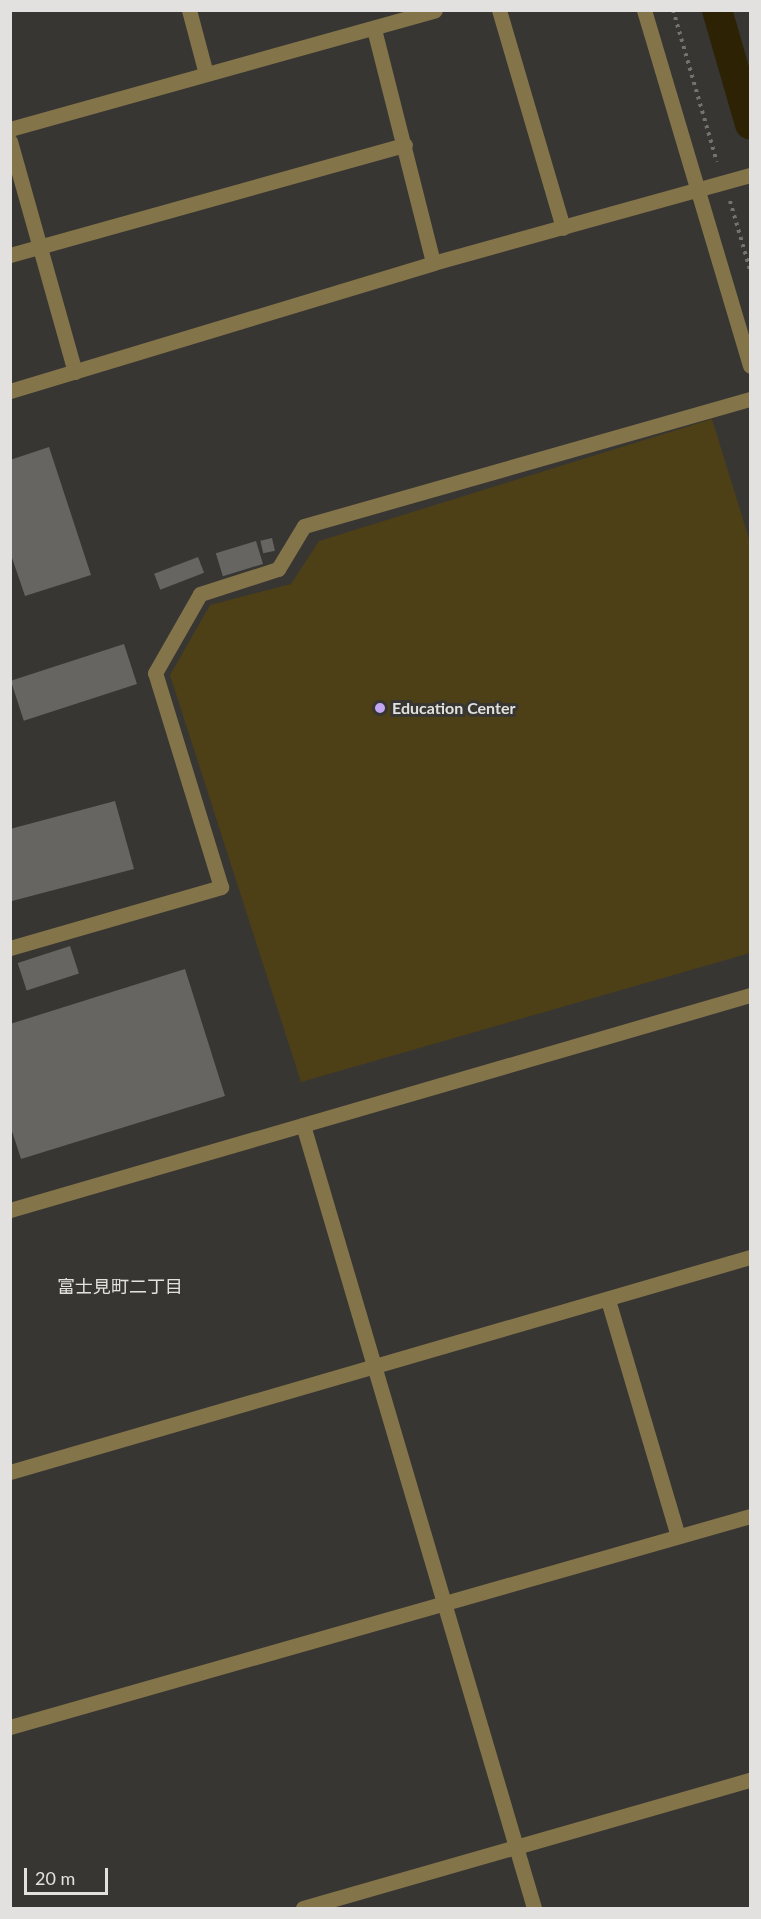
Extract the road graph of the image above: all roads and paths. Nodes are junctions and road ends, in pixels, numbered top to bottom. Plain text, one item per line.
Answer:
1 (189, 10) edge
2 (435, 10) edge
3 (499, 10) edge
4 (644, 10) edge
5 (673, 10) edge
6 (374, 29) junction
7 (206, 74) junction
8 (10, 129) edge
9 (10, 141) edge
10 (405, 145) junction
11 (716, 158) dead end
12 (743, 177) edge
13 (696, 192) junction
14 (732, 209) dead end
15 (563, 228) junction
16 (40, 246) junction
17 (10, 255) edge
18 (433, 263) junction
19 (750, 270) edge
20 (750, 366) edge
21 (75, 372) junction
22 (10, 391) edge
23 (750, 399) edge
24 (10, 948) edge
25 (750, 995) edge
26 (303, 1125) junction
27 (10, 1210) edge
28 (750, 1257) edge
29 (608, 1300) junction
30 (374, 1369) junction
31 (10, 1472) edge
32 (750, 1516) edge
33 (678, 1536) junction
34 (443, 1602) junction
35 (10, 1727) edge
36 (750, 1780) edge
37 (516, 1846) junction
38 (303, 1908) edge
39 (534, 1908) edge

1 - 7 street
2 - 6 street
3 - 15 street
4 - 13 street
5 - 11 path
6 - 7 street
6 - 10 street
7 - 8 street
9 - 16 street
10 - 16 street
10 - 18 street
12 - 13 street
13 - 15 street
13 - 20 street
14 - 19 path
15 - 18 street
16 - 17 street
16 - 21 street
18 - 21 street
21 - 22 street
23 - 24 street
25 - 26 street
26 - 27 street
26 - 30 street
28 - 29 street
29 - 30 street
29 - 33 street
30 - 31 street
30 - 34 street
32 - 33 street
33 - 34 street
34 - 35 street
34 - 37 street
36 - 37 street
37 - 38 street
37 - 39 street

